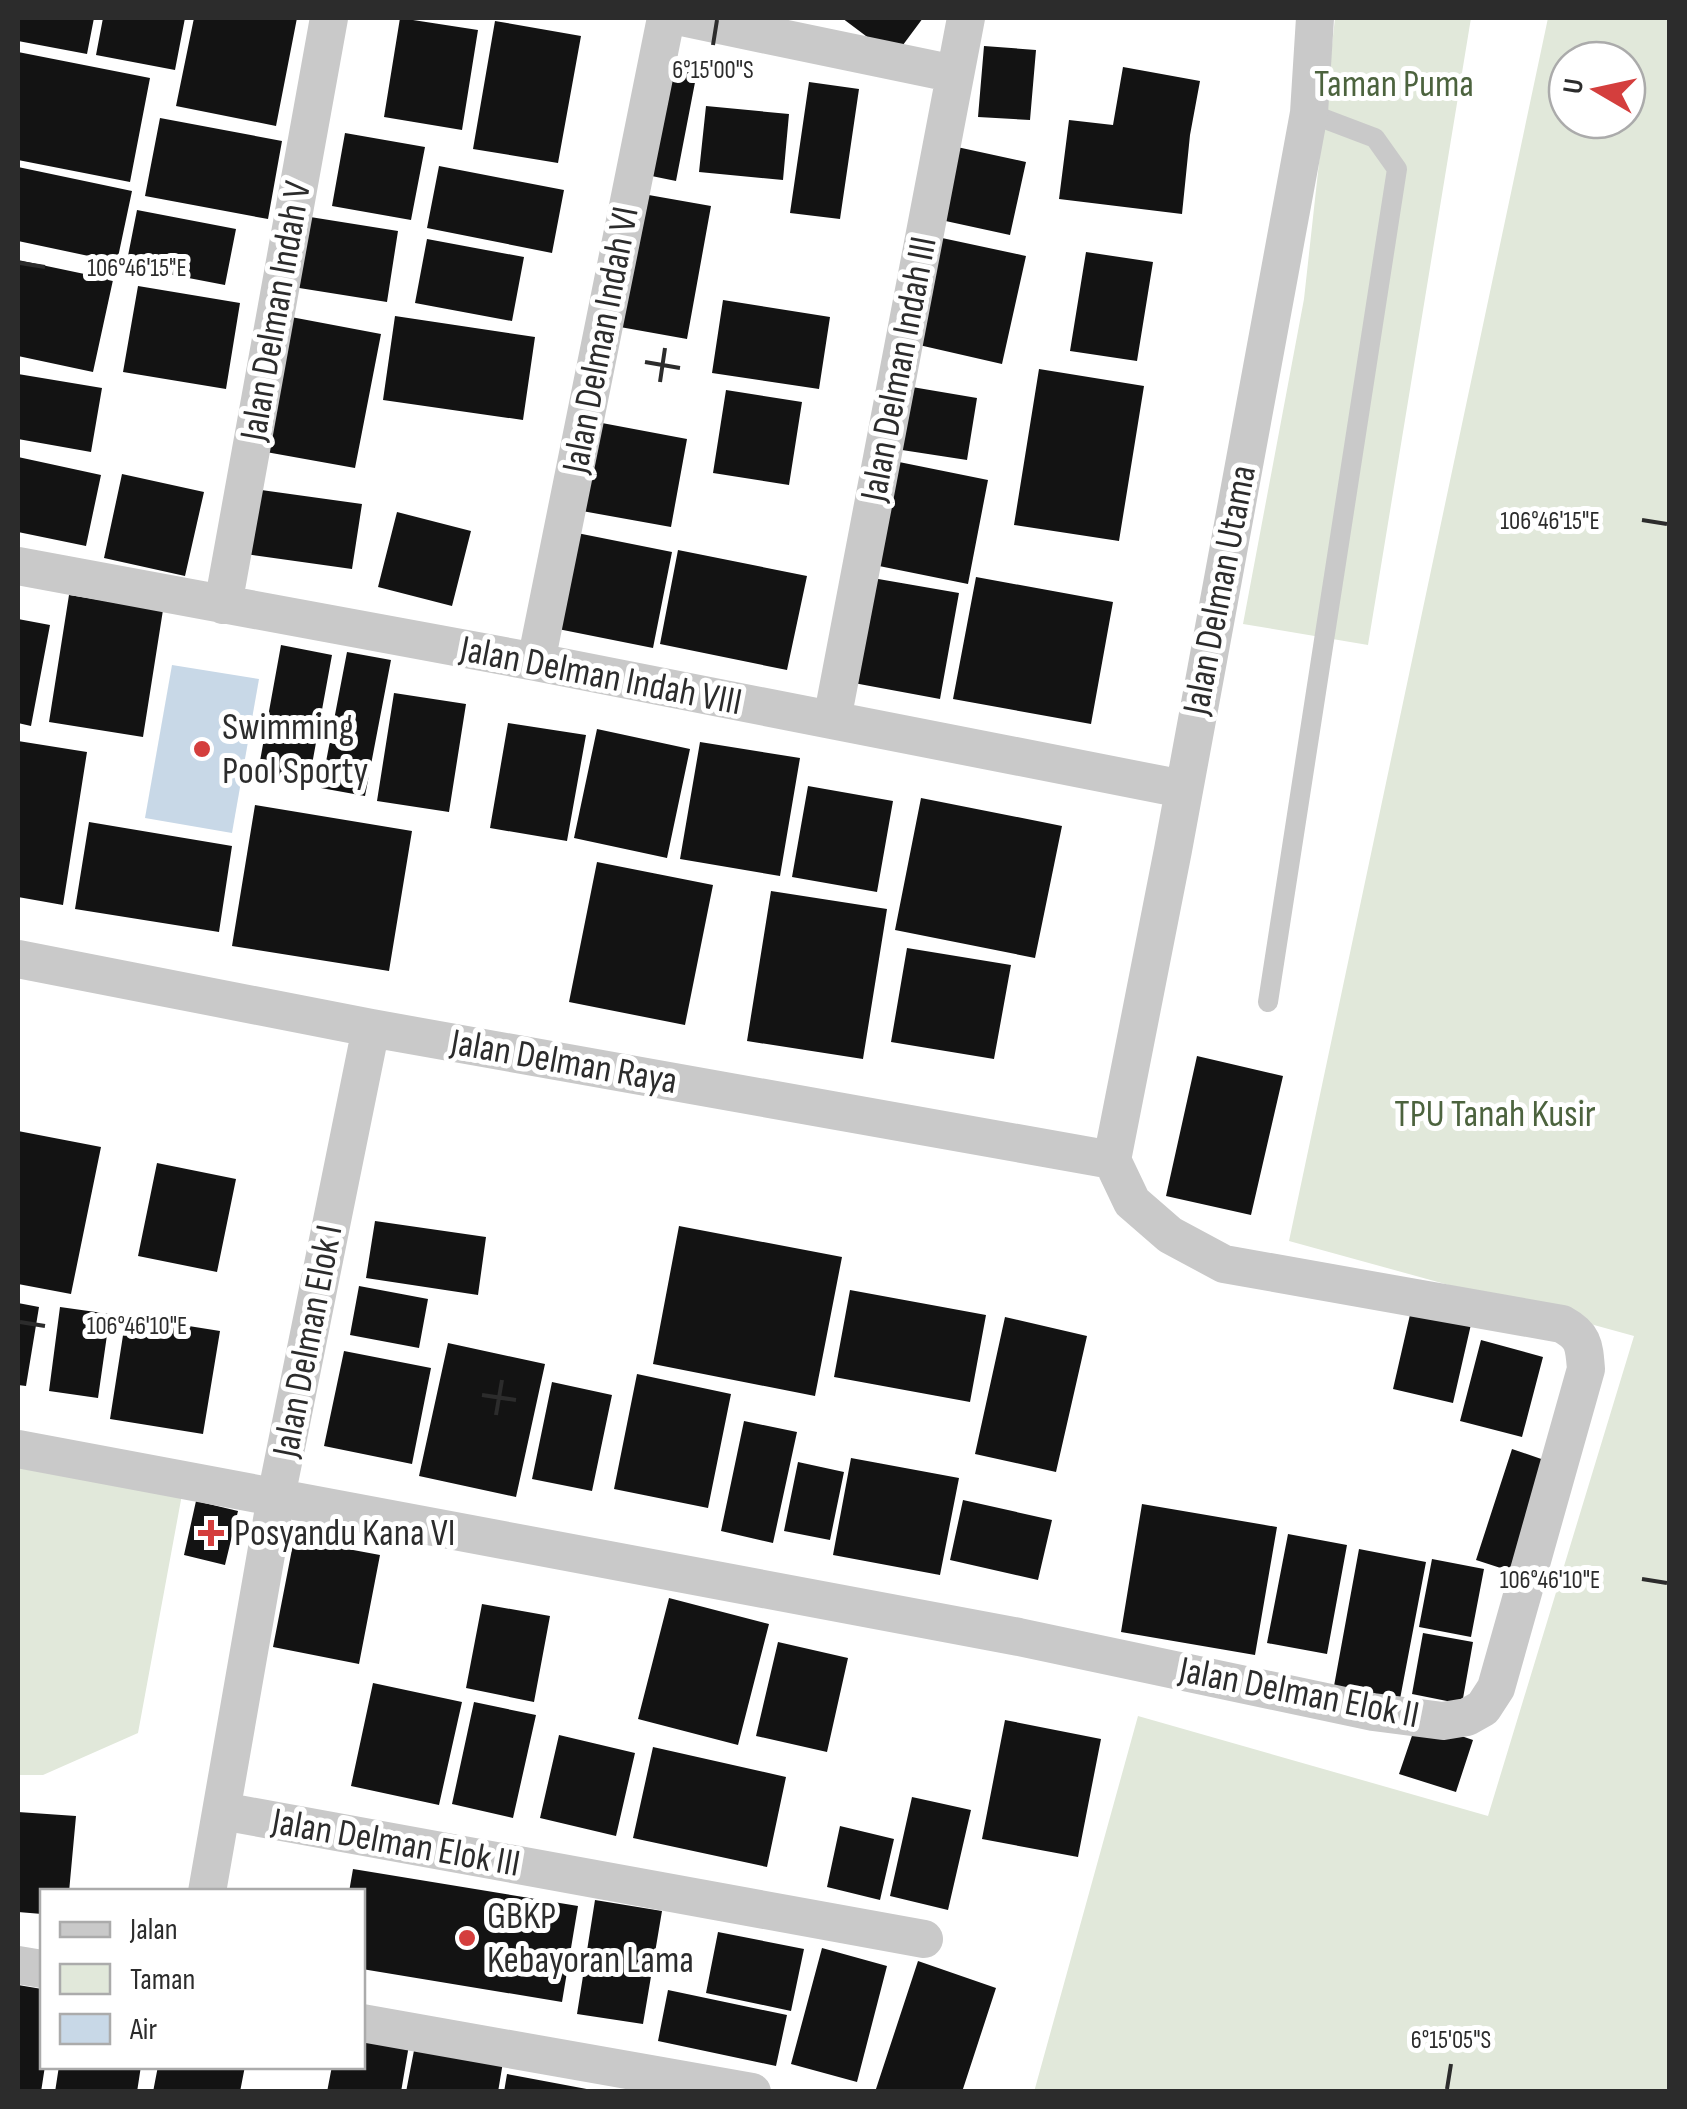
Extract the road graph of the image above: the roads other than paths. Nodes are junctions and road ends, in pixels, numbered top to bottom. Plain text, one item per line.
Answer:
1 (330, 18) edge
2 (666, 18) edge
3 (686, 18) edge
4 (966, 18) edge
5 (1315, 18) edge
6 (956, 74) junction
7 (1309, 114) junction
8 (18, 566) edge
9 (222, 605) junction
10 (536, 662) junction
11 (832, 720) junction
12 (1184, 788) junction
13 (18, 960) edge
14 (1268, 1002) dead end
15 (371, 1028) junction
16 (1112, 1160) junction
17 (18, 1449) edge
18 (276, 1497) junction
19 (222, 1810) junction
20 (208, 1889) edge
21 (924, 1939) dead end
22 (365, 2024) edge
23 (752, 2092) edge

1 - 9 street, Jalan Delman Indah V
2 - 10 street, Jalan Delman Indah VI
3 - 6 street
4 - 6 street, Jalan Delman Indah III
5 - 7 street, Jalan Delman Utama
6 - 11 street, Jalan Delman Indah III
7 - 12 street, Jalan Delman Utama
7 - 14 lane
8 - 9 street, Jalan Delman Indah VIII
9 - 10 street, Jalan Delman Indah VIII
10 - 11 street, Jalan Delman Indah VIII
11 - 12 street, Jalan Delman Indah VIII
12 - 16 street, Jalan Delman Utama
13 - 15 street, Jalan Delman Raya
15 - 16 street, Jalan Delman Raya
15 - 18 street, Jalan Delman Elok I
16 - 18 street, Jalan Delman Elok II
17 - 18 street
18 - 19 street, Jalan Delman Elok I
19 - 20 street, Jalan Delman Elok I
19 - 21 street, Jalan Delman Elok III
22 - 23 street

